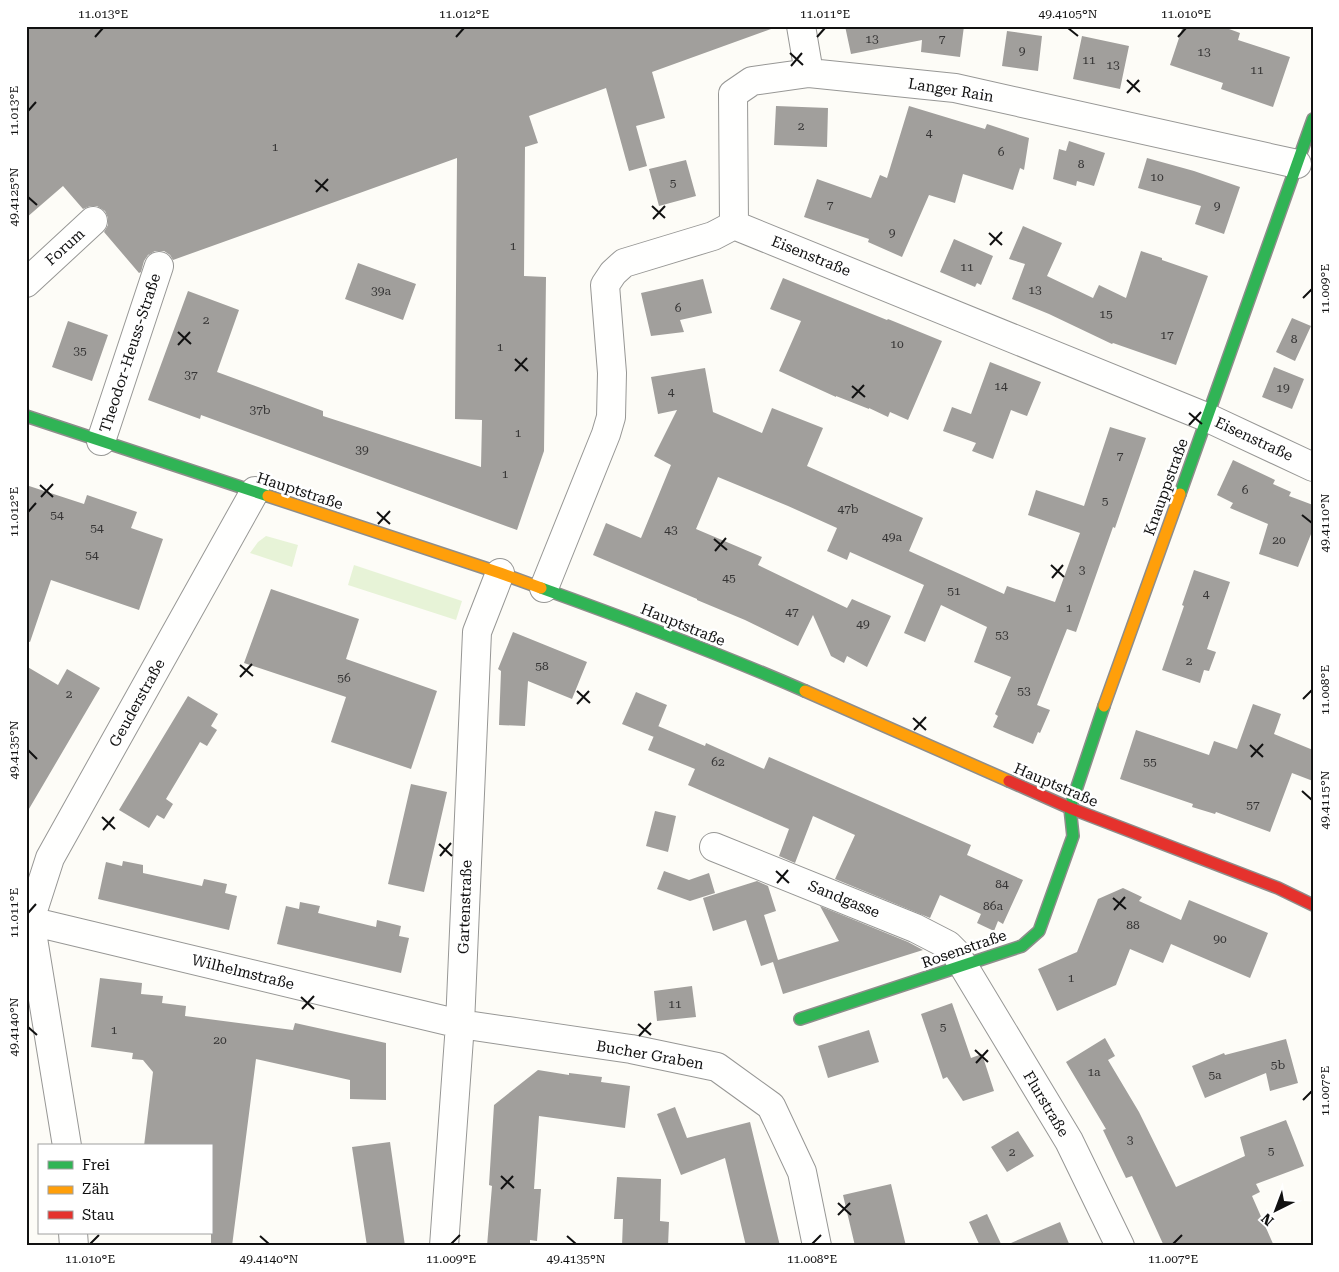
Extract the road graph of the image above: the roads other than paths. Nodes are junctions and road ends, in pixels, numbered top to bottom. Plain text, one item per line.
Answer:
1 (801, 26) edge
2 (809, 73) junction
3 (1313, 119) edge
4 (1297, 164) junction
5 (94, 221) dead end
6 (734, 225) junction
7 (158, 266) dead end
8 (29, 273) edge
9 (26, 416) edge
10 (1206, 417) junction
11 (101, 441) junction
12 (1313, 466) edge
13 (255, 491) junction
14 (500, 573) junction
15 (544, 588) junction
16 (1070, 808) junction
17 (714, 847) dead end
18 (1313, 905) edge
19 (28, 920) edge
20 (963, 966) junction
21 (800, 1019) dead end
22 (460, 1024) junction
23 (67, 1144) edge
24 (444, 1246) edge
25 (816, 1246) edge
26 (1120, 1246) edge

1 - 2 street
2 - 4 street, Langer Rain
2 - 6 street, Langer Rain
3 - 4 main road, Knauppstraße
4 - 10 main road, Knauppstraße
5 - 8 street, Forum
6 - 10 street, Eisenstraße
6 - 15 street
7 - 11 street, Theodor-Heuss-Straße
9 - 11 main road, Hauptstraße
10 - 12 street, Eisenstraße
10 - 16 main road, Knauppstraße
11 - 13 main road, Hauptstraße
13 - 14 main road, Hauptstraße
13 - 19 street, Geuderstraße
14 - 15 main road, Hauptstraße
14 - 22 street, Gartenstraße
15 - 16 main road, Hauptstraße
16 - 18 main road, Hauptstraße
16 - 20 main road, Rosenstraße
17 - 20 street, Sandgasse
19 - 22 street, Wilhelmstraße
19 - 23 street
20 - 21 main road, Rosenstraße
20 - 26 street, Flurstraße
22 - 24 street, Gartenstraße
22 - 25 street, Bucher Graben

